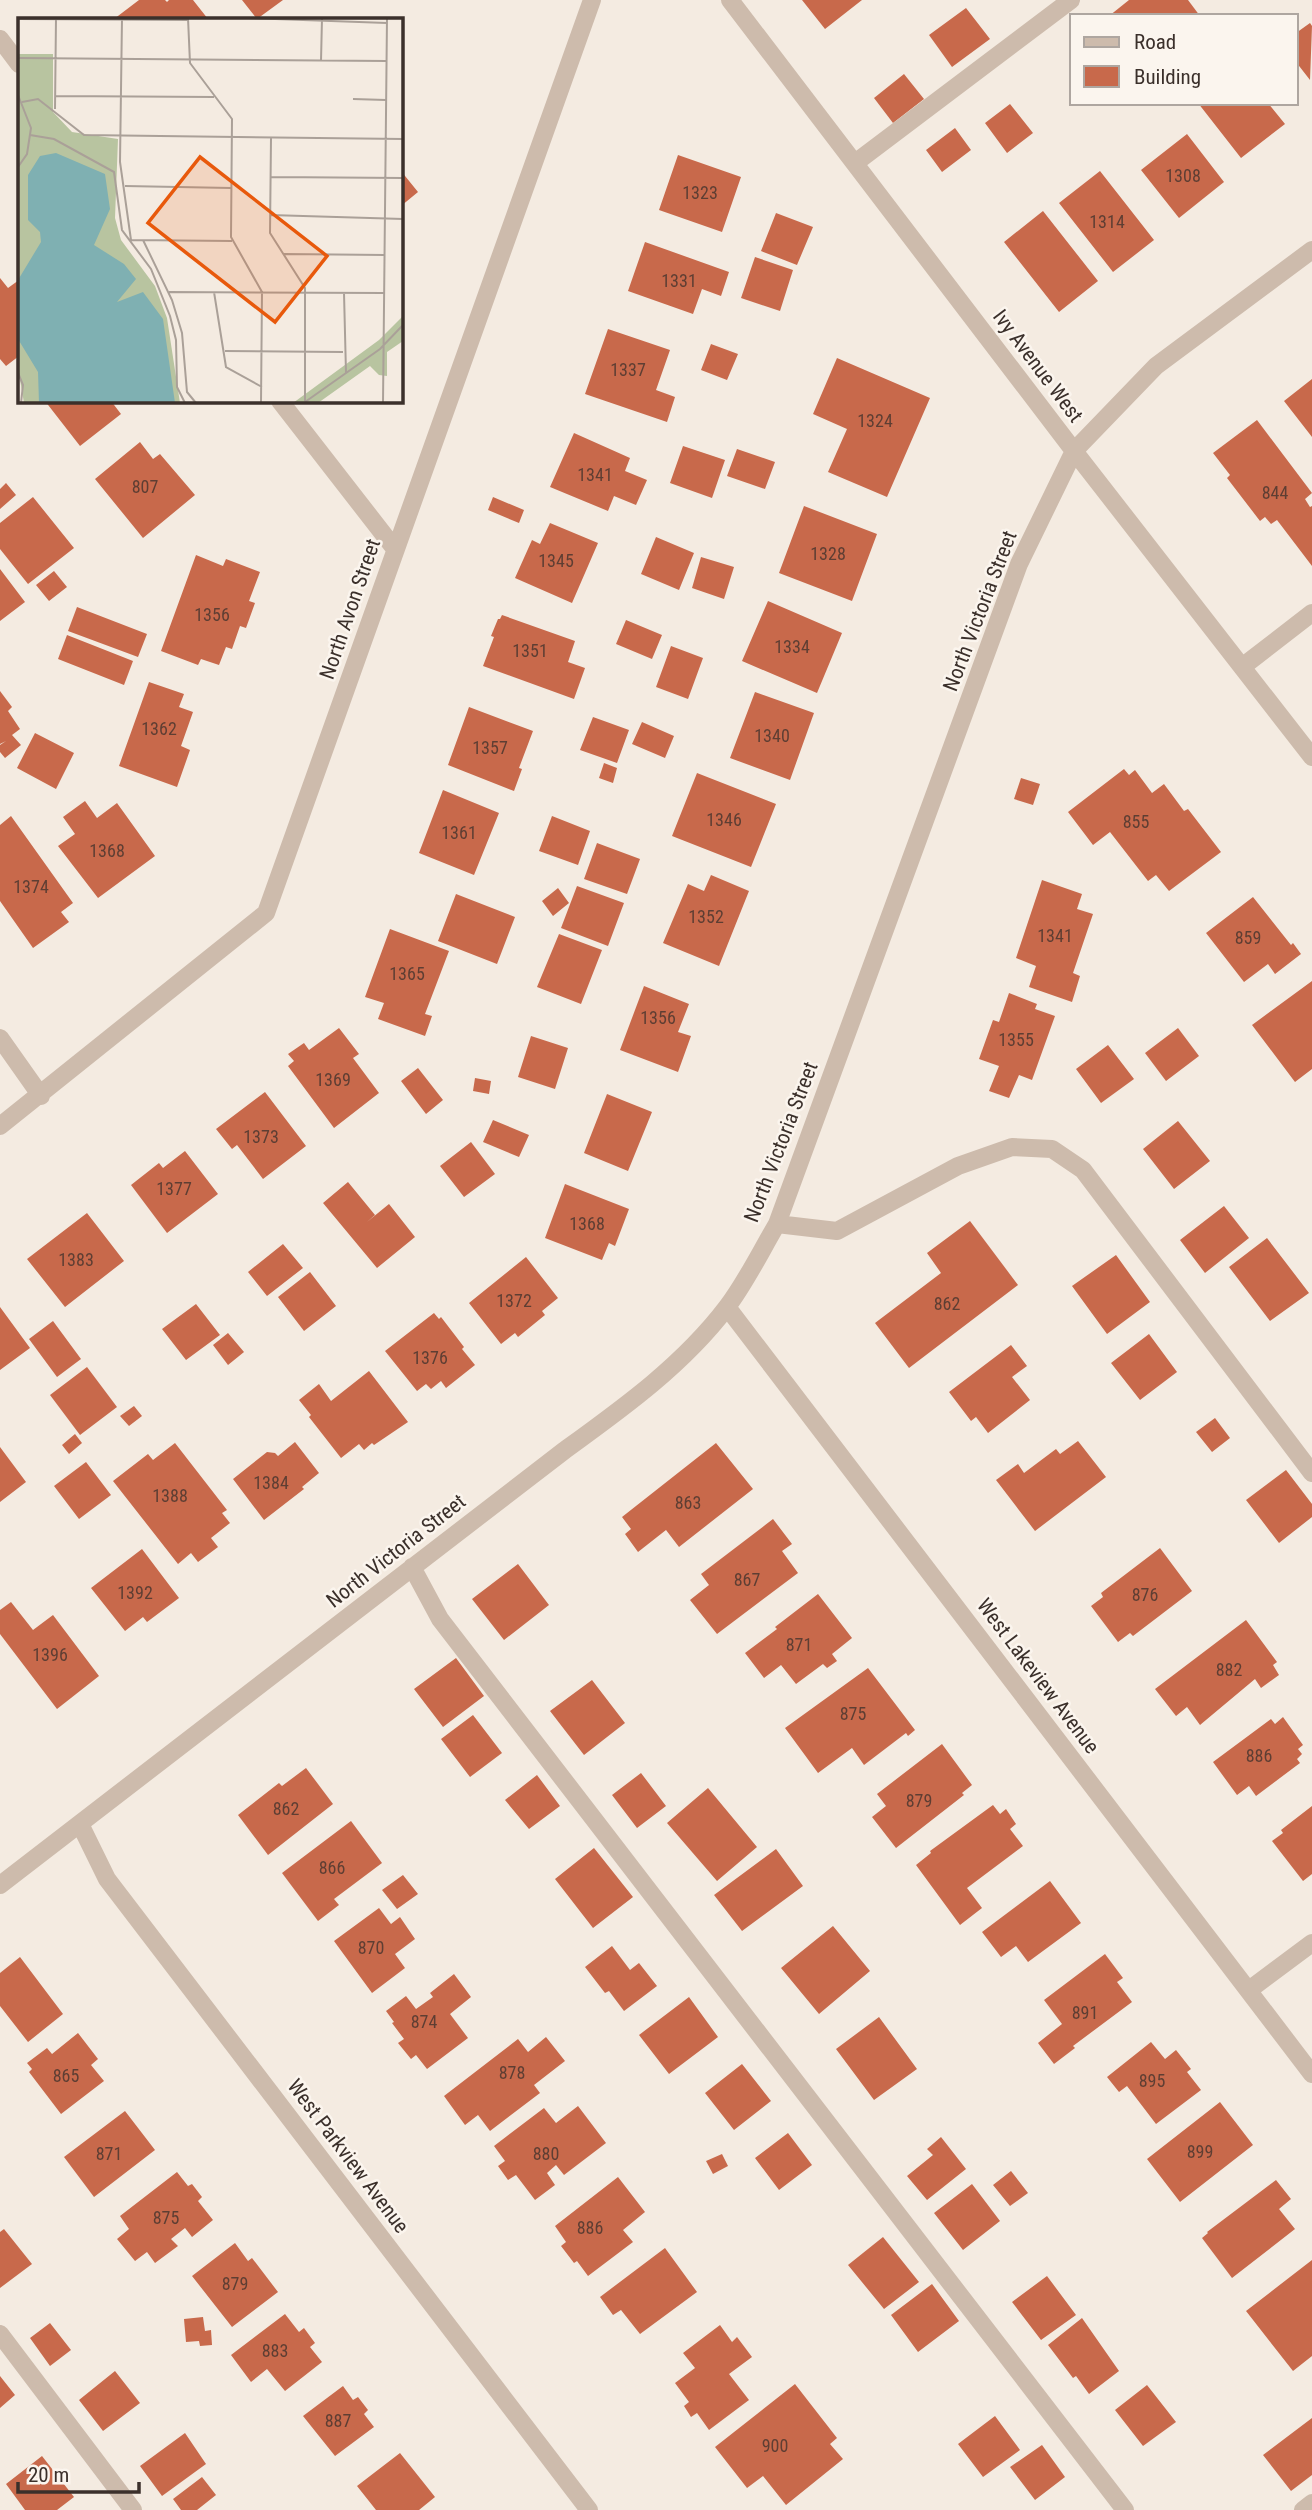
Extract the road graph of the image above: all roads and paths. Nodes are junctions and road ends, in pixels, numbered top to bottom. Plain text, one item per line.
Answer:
1 (592, 0) edge
2 (730, 0) edge
3 (1071, 0) edge
4 (0, 39) edge
5 (18, 63) edge
6 (855, 163) junction
7 (1312, 250) edge
8 (281, 402) edge
9 (1074, 451) junction
10 (395, 549) junction
11 (1312, 613) edge
12 (1242, 667) junction
13 (1312, 757) edge
14 (0, 1038) edge
15 (41, 1096) junction
16 (0, 1126) edge
17 (777, 1224) junction
18 (727, 1307) junction
19 (1312, 1473) edge
20 (412, 1567) junction
21 (80, 1824) junction
22 (0, 1885) edge
23 (1312, 1943) edge
24 (1249, 1990) junction
25 (1312, 2074) edge
26 (0, 2334) edge
27 (1312, 2503) edge
28 (134, 2510) edge
29 (590, 2510) edge
30 (1125, 2510) edge
31 (1303, 2510) edge

1 - 10 street, North Avon Street
2 - 6 street, Ivy Avenue West
3 - 6 street
4 - 5 street
6 - 9 street, Ivy Avenue West
7 - 9 street, North Victoria Street
8 - 10 street
9 - 12 street, Ivy Avenue West
9 - 17 street, North Victoria Street
10 - 15 street, North Avon Street
11 - 12 street
12 - 13 street, Ivy Avenue West
14 - 15 street
15 - 16 street, North Avon Street
17 - 18 street, North Victoria Street
17 - 19 street
18 - 20 street, North Victoria Street
18 - 24 street, West Lakeview Avenue
20 - 21 street, North Victoria Street
20 - 30 street
21 - 22 street, North Victoria Street
21 - 29 street, West Parkview Avenue
23 - 24 street
24 - 25 street, West Lakeview Avenue
26 - 28 street
27 - 31 street

